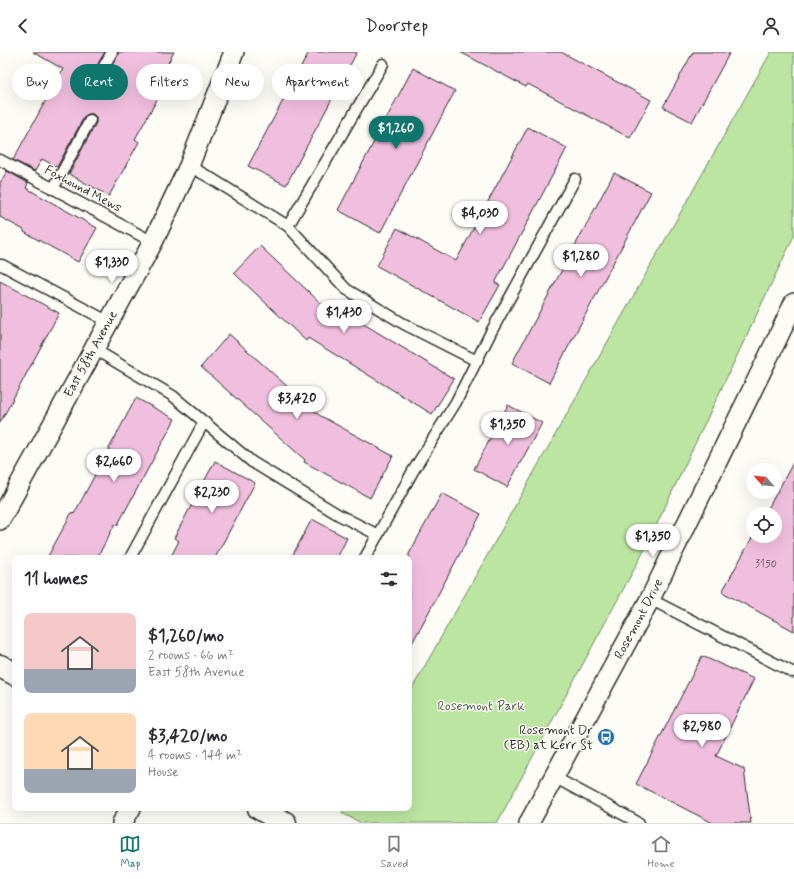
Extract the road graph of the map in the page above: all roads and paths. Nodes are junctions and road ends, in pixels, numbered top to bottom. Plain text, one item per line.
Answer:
1 (112, 52) edge
2 (234, 52) edge
3 (105, 64) edge
4 (383, 64) dead end
5 (90, 120) dead end
6 (0, 160) edge
7 (189, 166) junction
8 (575, 179) dead end
9 (53, 189) junction
10 (288, 226) junction
11 (153, 242) junction
12 (0, 265) edge
13 (794, 303) edge
14 (109, 322) junction
15 (94, 349) junction
16 (477, 361) junction
17 (204, 422) junction
18 (0, 520) edge
19 (378, 535) junction
20 (132, 555) edge
21 (367, 555) edge
22 (650, 599) junction
23 (0, 666) edge
24 (12, 672) edge
25 (792, 672) dead end
26 (554, 777) junction
27 (128, 811) edge
28 (264, 811) edge
29 (122, 823) edge
30 (286, 823) edge
31 (529, 823) edge
32 (639, 823) edge

1 - 3 lane
2 - 7 street, East 58th Avenue
4 - 10 lane
5 - 9 lane
6 - 9 lane, Foxhound Mews
7 - 10 lane
7 - 11 street, East 58th Avenue
8 - 16 lane
9 - 11 lane, Foxhound Mews
10 - 16 lane
11 - 14 street, East 58th Avenue
12 - 14 lane
13 - 22 street, Rosemont Drive
14 - 15 street, East 58th Avenue
15 - 17 lane
15 - 18 street, East 58th Avenue
16 - 19 lane
17 - 19 lane
17 - 20 lane
19 - 21 lane
22 - 25 lane
22 - 26 street, Rosemont Drive
23 - 24 street
26 - 31 street, Rosemont Drive
26 - 32 lane
27 - 29 street
28 - 30 street

